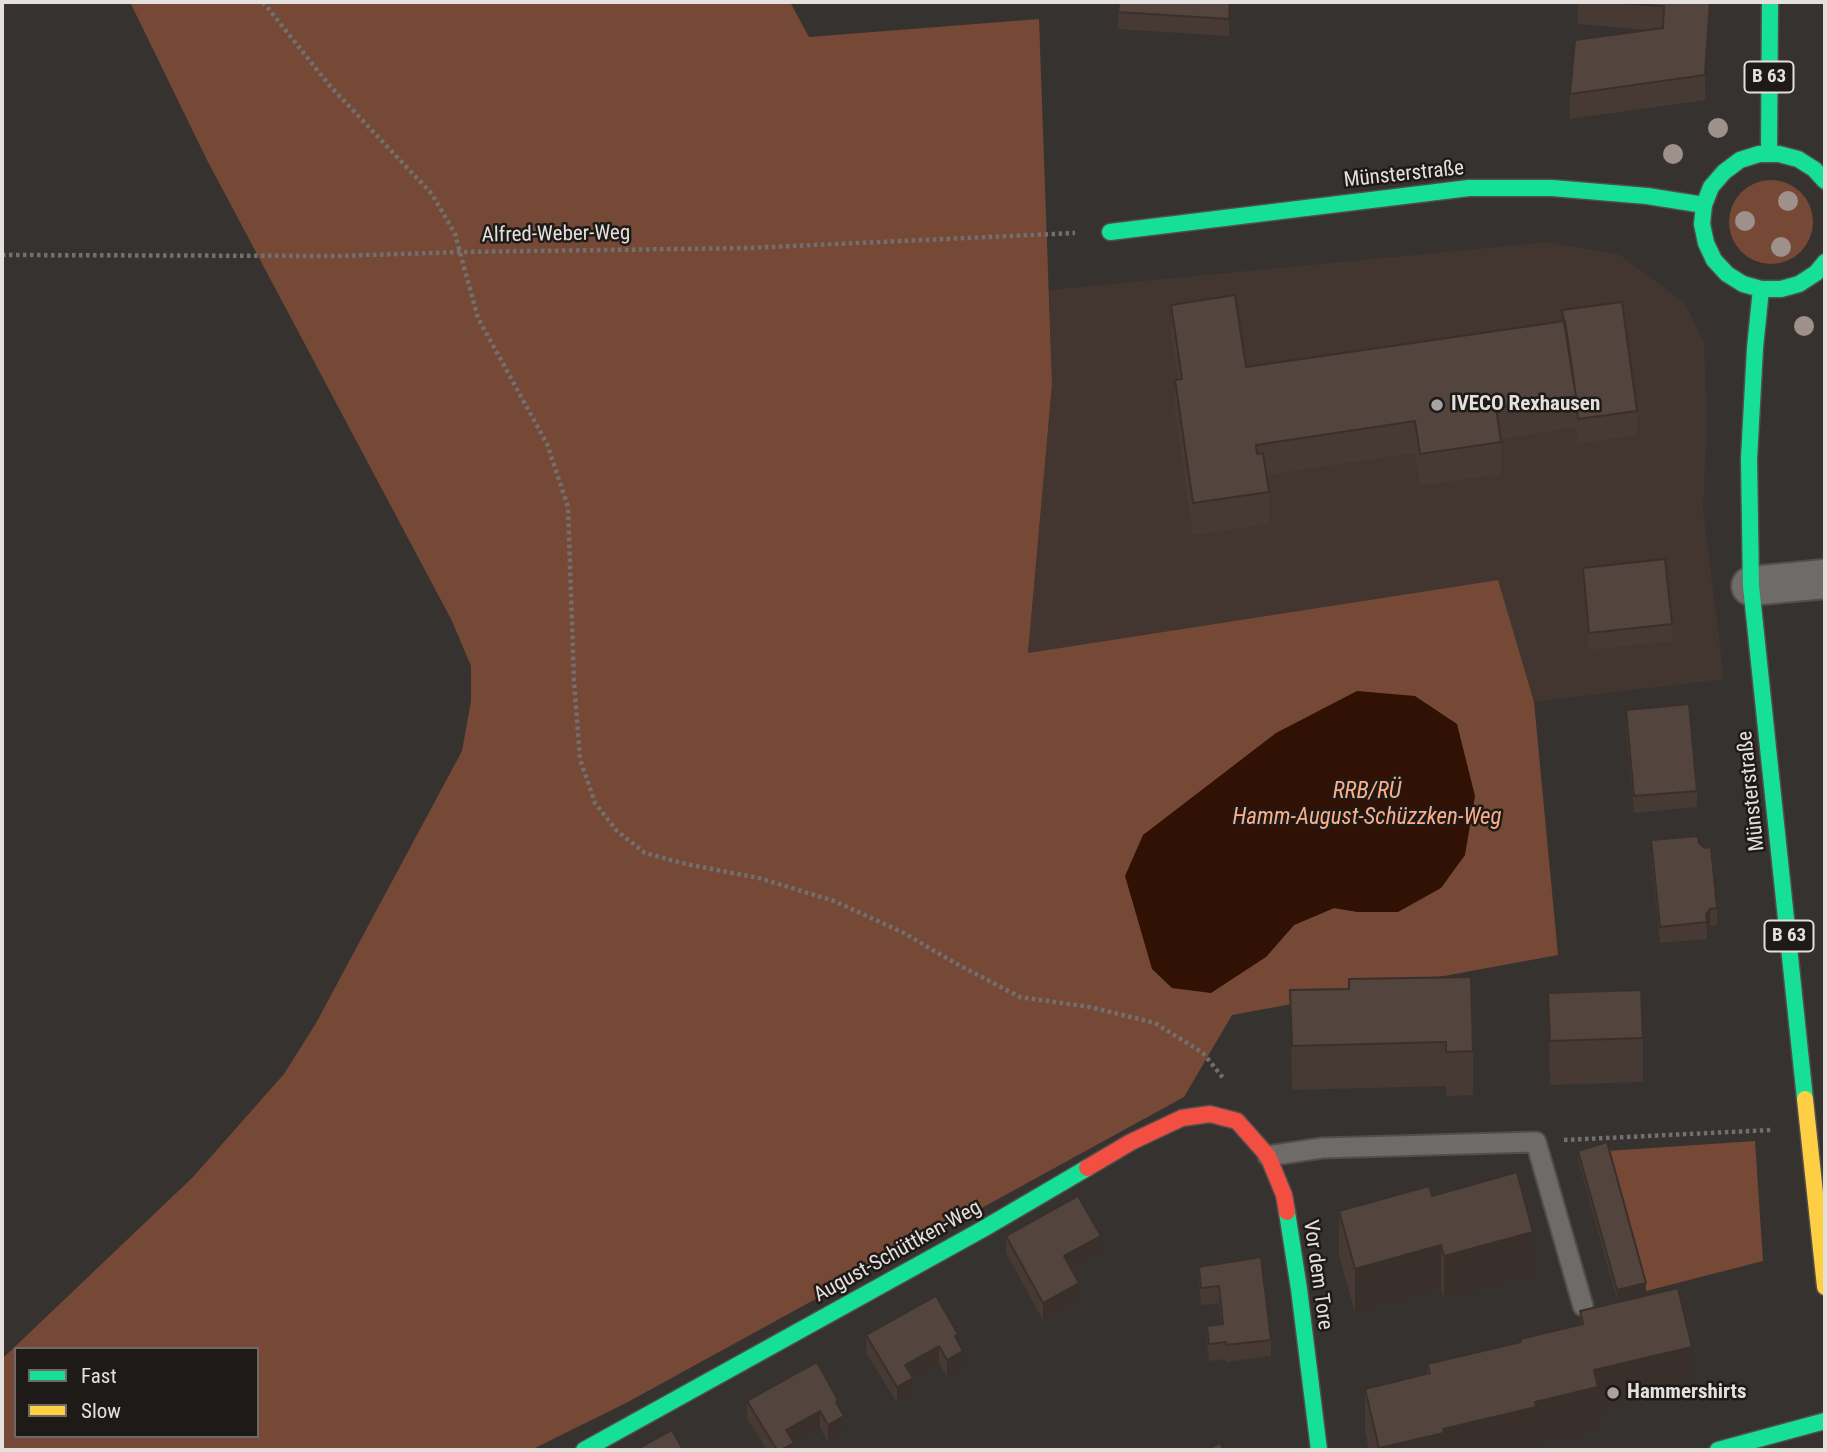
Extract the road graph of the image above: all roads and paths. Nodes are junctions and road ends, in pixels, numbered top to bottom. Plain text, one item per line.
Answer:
1 (263, 2) edge
2 (1770, 2) edge
3 (1769, 153) junction
4 (1825, 181) edge
5 (1704, 205) junction
6 (1110, 232) joint
7 (461, 252) junction
8 (2, 255) edge
9 (1825, 262) edge
10 (1761, 289) junction
11 (1825, 579) edge
12 (1751, 586) junction
13 (1237, 1121) junction
14 (1808, 1128) junction
15 (1536, 1142) junction
16 (1268, 1156) junction
17 (1825, 1287) edge
18 (1583, 1307) edge
19 (1825, 1421) edge
20 (584, 1450) edge
21 (1319, 1450) edge
22 (1718, 1450) edge

1 - 7 path
2 - 3 street, B 63
3 - 4 street
3 - 5 street
5 - 6 street, Münsterstraße
5 - 10 street
6 - 7 path, Alfred-Weber-Weg
7 - 8 path, Alfred-Weber-Weg
7 - 13 path
9 - 10 street
10 - 12 street, Münsterstraße / B 63
11 - 12 street
12 - 14 street, Münsterstraße / B 63
13 - 16 street, Vor dem Tore
13 - 20 street, August-Schüttken-Weg
14 - 15 path
14 - 17 street, Münsterstraße / B 63
15 - 16 lane
15 - 18 lane
16 - 21 street, Vor dem Tore
19 - 22 street

